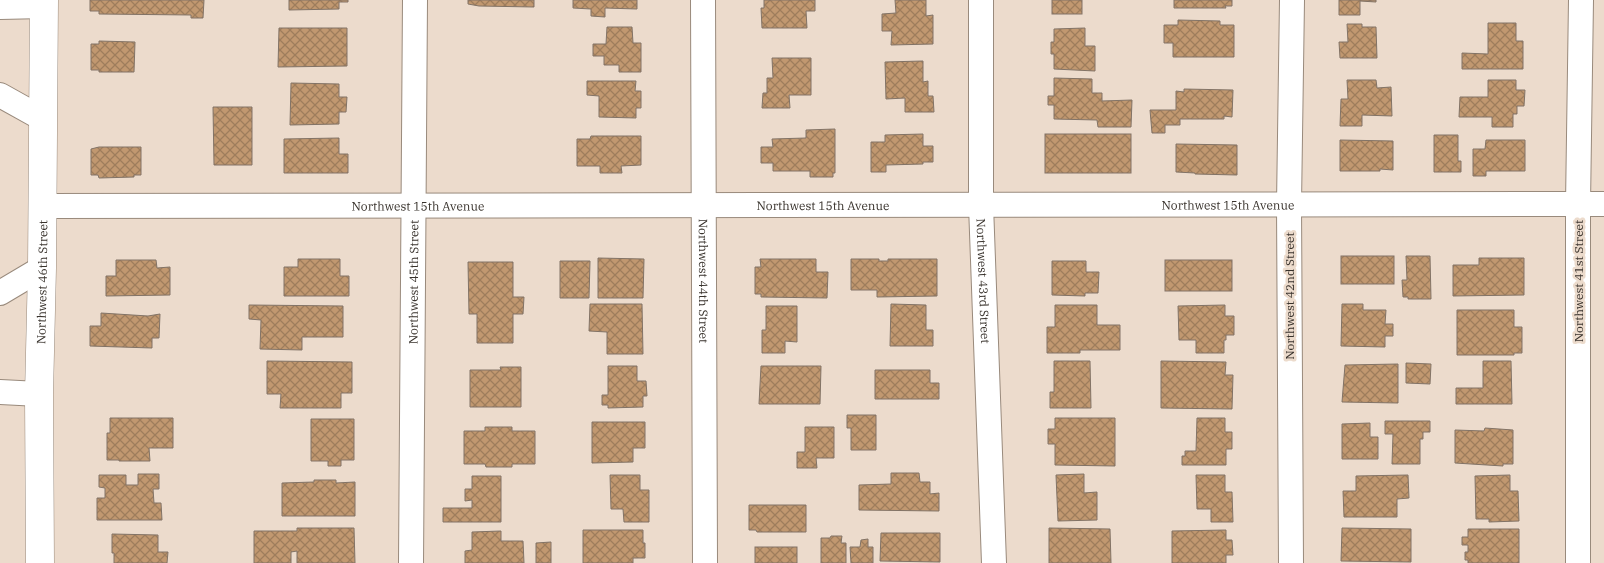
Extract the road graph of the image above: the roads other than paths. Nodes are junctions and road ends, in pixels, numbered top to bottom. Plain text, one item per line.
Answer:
1 (415, 0) edge
2 (703, 0) edge
3 (981, 0) edge
4 (1292, 0) edge
5 (1581, 0) edge
6 (44, 3) edge
7 (0, 7) edge
8 (0, 96) edge
9 (43, 119) junction
10 (1289, 204) junction
11 (1578, 204) junction
12 (1604, 204) edge
13 (414, 205) junction
14 (704, 205) junction
15 (981, 205) junction
16 (43, 206) junction
17 (42, 268) junction
18 (0, 293) edge
19 (0, 392) edge
20 (39, 394) junction
21 (40, 563) edge
22 (411, 563) edge
23 (705, 563) edge
24 (994, 563) edge
25 (1291, 563) edge
26 (1578, 563) edge

1 - 13 street, Northwest 45th Street
2 - 14 street, Northwest 44th Street
3 - 15 street, Northwest 43rd Street
4 - 10 street, Northwest 42nd Street
5 - 11 street, Northwest 41st Street
6 - 7 street
6 - 9 street, Northwest 46th Street
8 - 9 street
9 - 16 street, Northwest 46th Street
10 - 11 street, Northwest 15th Avenue
10 - 15 street, Northwest 15th Avenue
10 - 25 street, Northwest 42nd Street
11 - 12 street, Northwest 15th Avenue
11 - 26 street, Northwest 41st Street
13 - 14 street, Northwest 15th Avenue
13 - 16 street, Northwest 15th Avenue
13 - 22 street, Northwest 45th Street
14 - 15 street, Northwest 15th Avenue
14 - 23 street, Northwest 44th Street
15 - 24 street, Northwest 43rd Street
16 - 17 street, Northwest 46th Street
17 - 18 street
17 - 20 street, Northwest 46th Street
19 - 20 street
20 - 21 street, Northwest 46th Street

